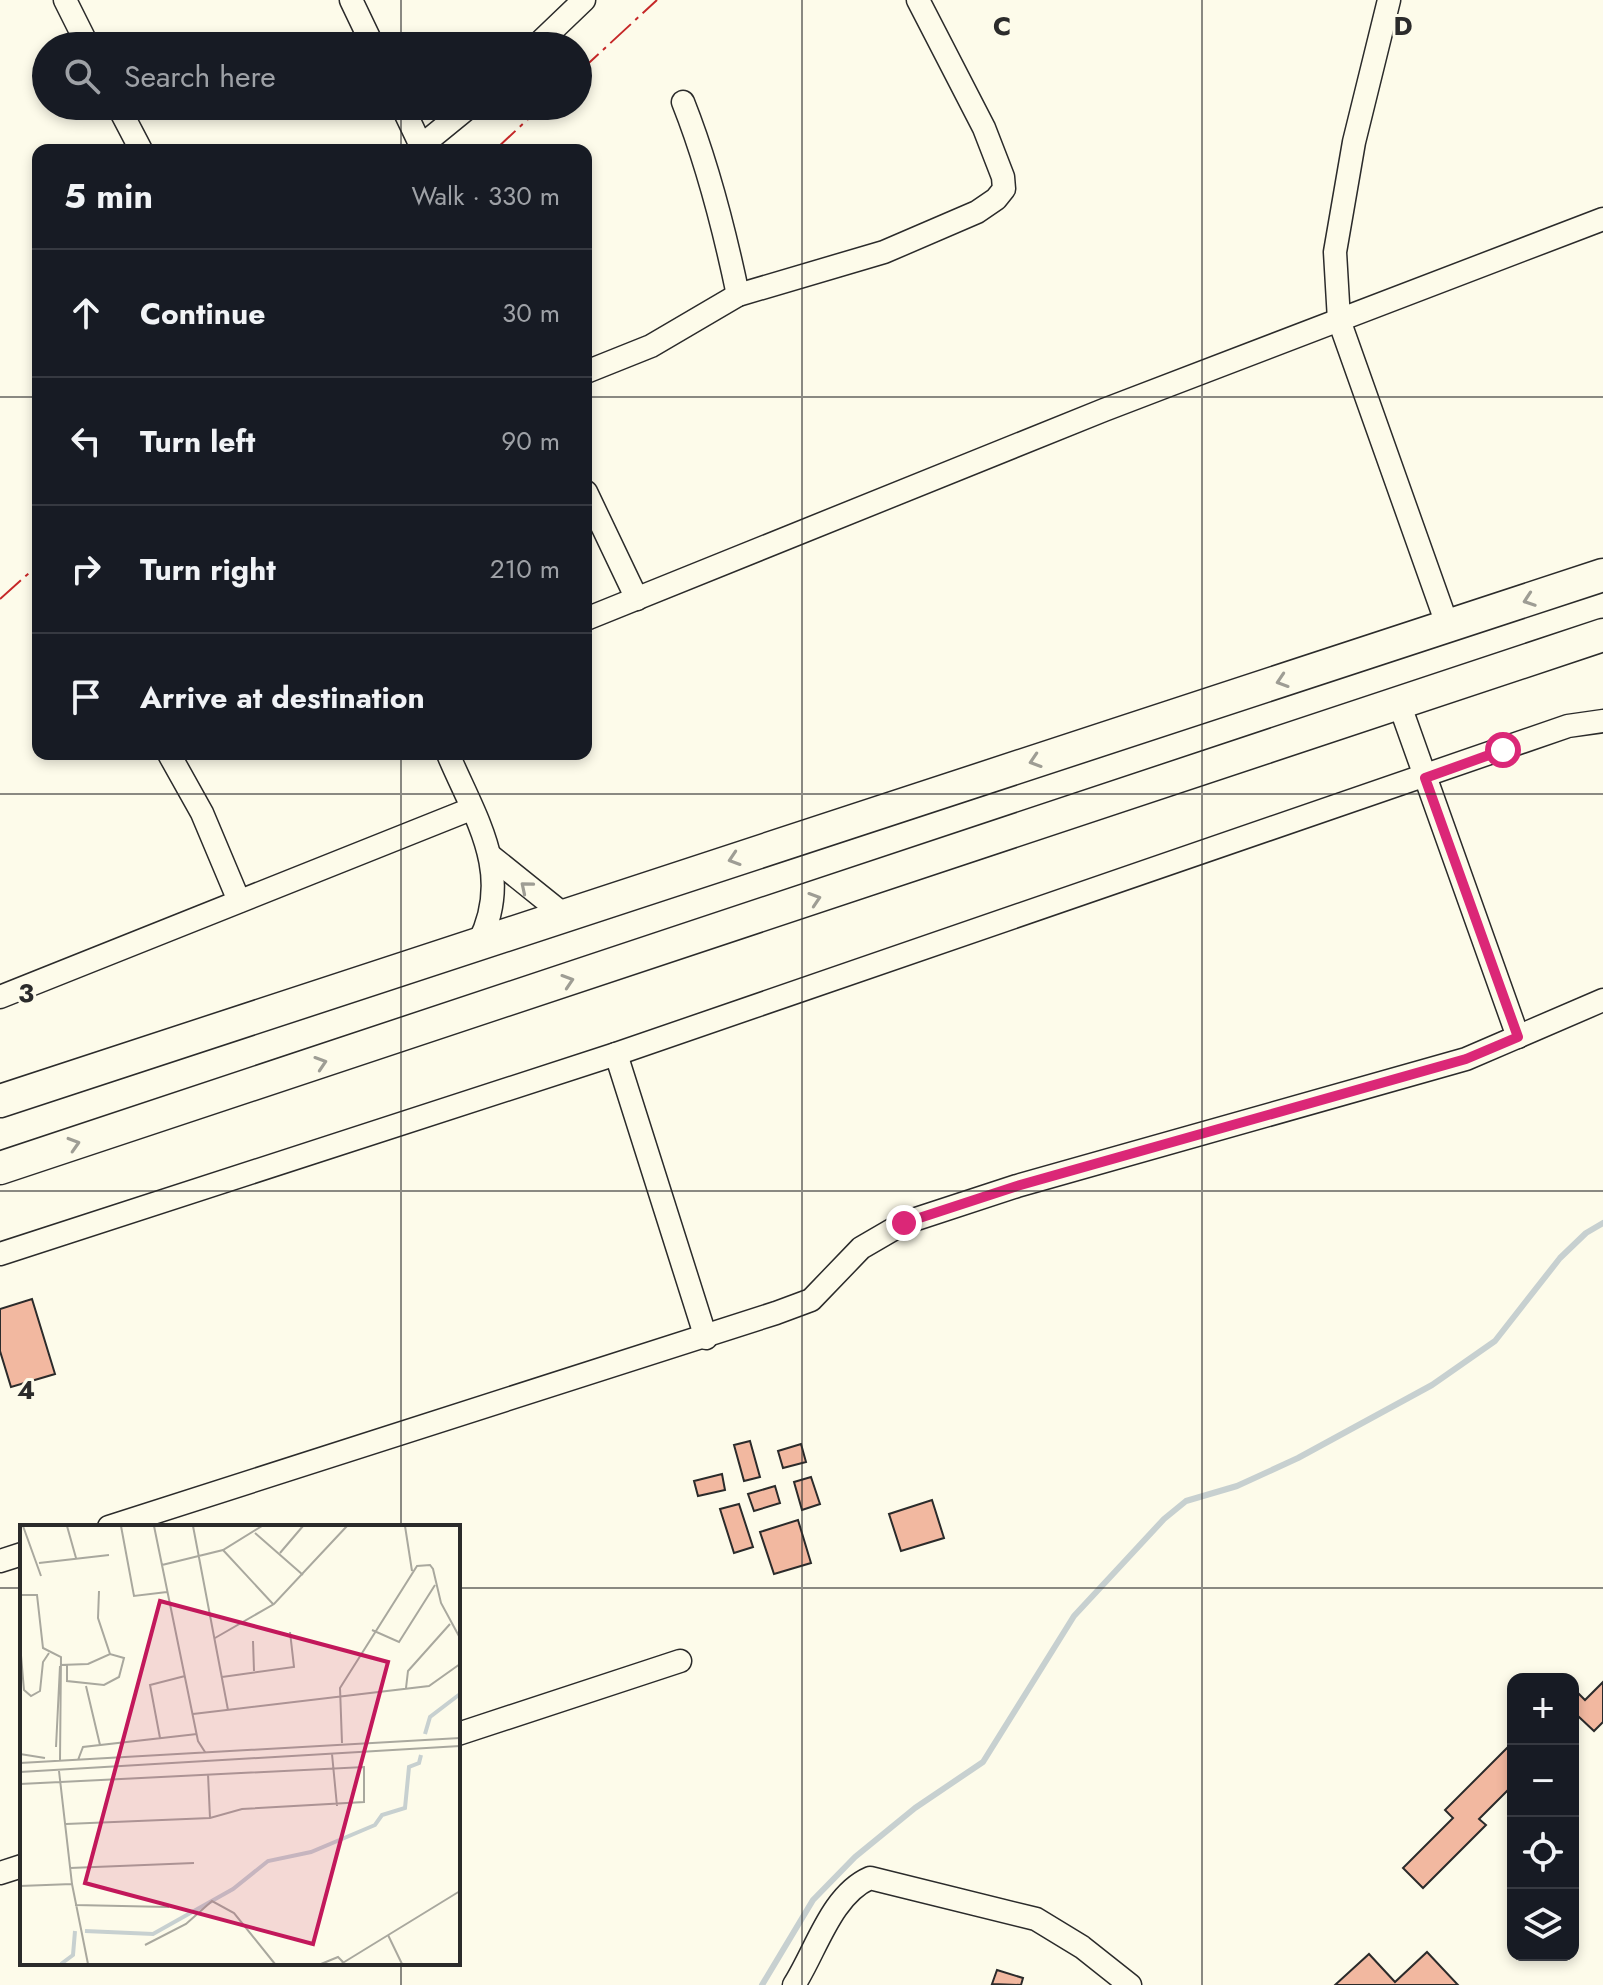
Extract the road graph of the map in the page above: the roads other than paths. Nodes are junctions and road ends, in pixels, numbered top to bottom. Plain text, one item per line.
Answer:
1 (65, 0) edge
2 (351, 0) edge
3 (584, 0) edge
4 (918, 0) edge
5 (1389, 0) edge
6 (81, 32) edge
7 (366, 32) edge
8 (551, 32) edge
9 (683, 102) dead end
10 (125, 120) edge
11 (409, 120) edge
12 (454, 120) edge
13 (138, 144) edge
14 (420, 144) edge
15 (427, 144) edge
16 (1603, 219) edge
17 (738, 295) junction
18 (1339, 320) junction
19 (592, 370) edge
20 (592, 505) edge
21 (1603, 575) edge
22 (637, 599) junction
23 (592, 617) edge
24 (1448, 627) junction
25 (1603, 635) edge
26 (1399, 703) junction
27 (1603, 721) edge
28 (172, 760) edge
29 (451, 760) edge
30 (1425, 778) junction
31 (471, 809) junction
32 (492, 857) junction
33 (239, 901) junction
34 (563, 914) junction
35 (479, 942) junction
36 (0, 997) edge
37 (1603, 1000) edge
38 (1518, 1037) junction
39 (616, 1054) junction
40 (0, 1101) edge
41 (0, 1168) edge
42 (0, 1254) edge
43 (706, 1338) junction
44 (115, 1525) edge
45 (20, 1555) edge
46 (0, 1561) edge
47 (680, 1661) dead end
48 (460, 1733) edge
49 (20, 1867) edge
50 (0, 1873) edge
51 (794, 1985) edge
52 (1130, 1985) edge

1 - 6 street
2 - 7 street
3 - 8 street
4 - 17 street
5 - 18 street
9 - 17 street
10 - 13 street
11 - 14 street
12 - 15 street
16 - 18 street
17 - 19 street
18 - 22 street
18 - 24 street
20 - 22 street
21 -> 24 highway
22 - 23 street
24 -> 34 highway
25 - 26 highway
26 - 30 street
41 -> 26 highway
27 - 30 street
28 - 33 street
29 - 31 street
30 - 38 street
30 - 39 street
31 - 32 street
31 - 33 street
34 -> 32 street
32 - 35 street
33 - 36 street
34 - 35 highway
35 - 40 highway
37 - 38 street
38 - 43 street
39 - 42 street
39 - 43 street
43 - 44 street
45 - 46 street
47 - 48 street
49 - 50 street
51 - 52 street

